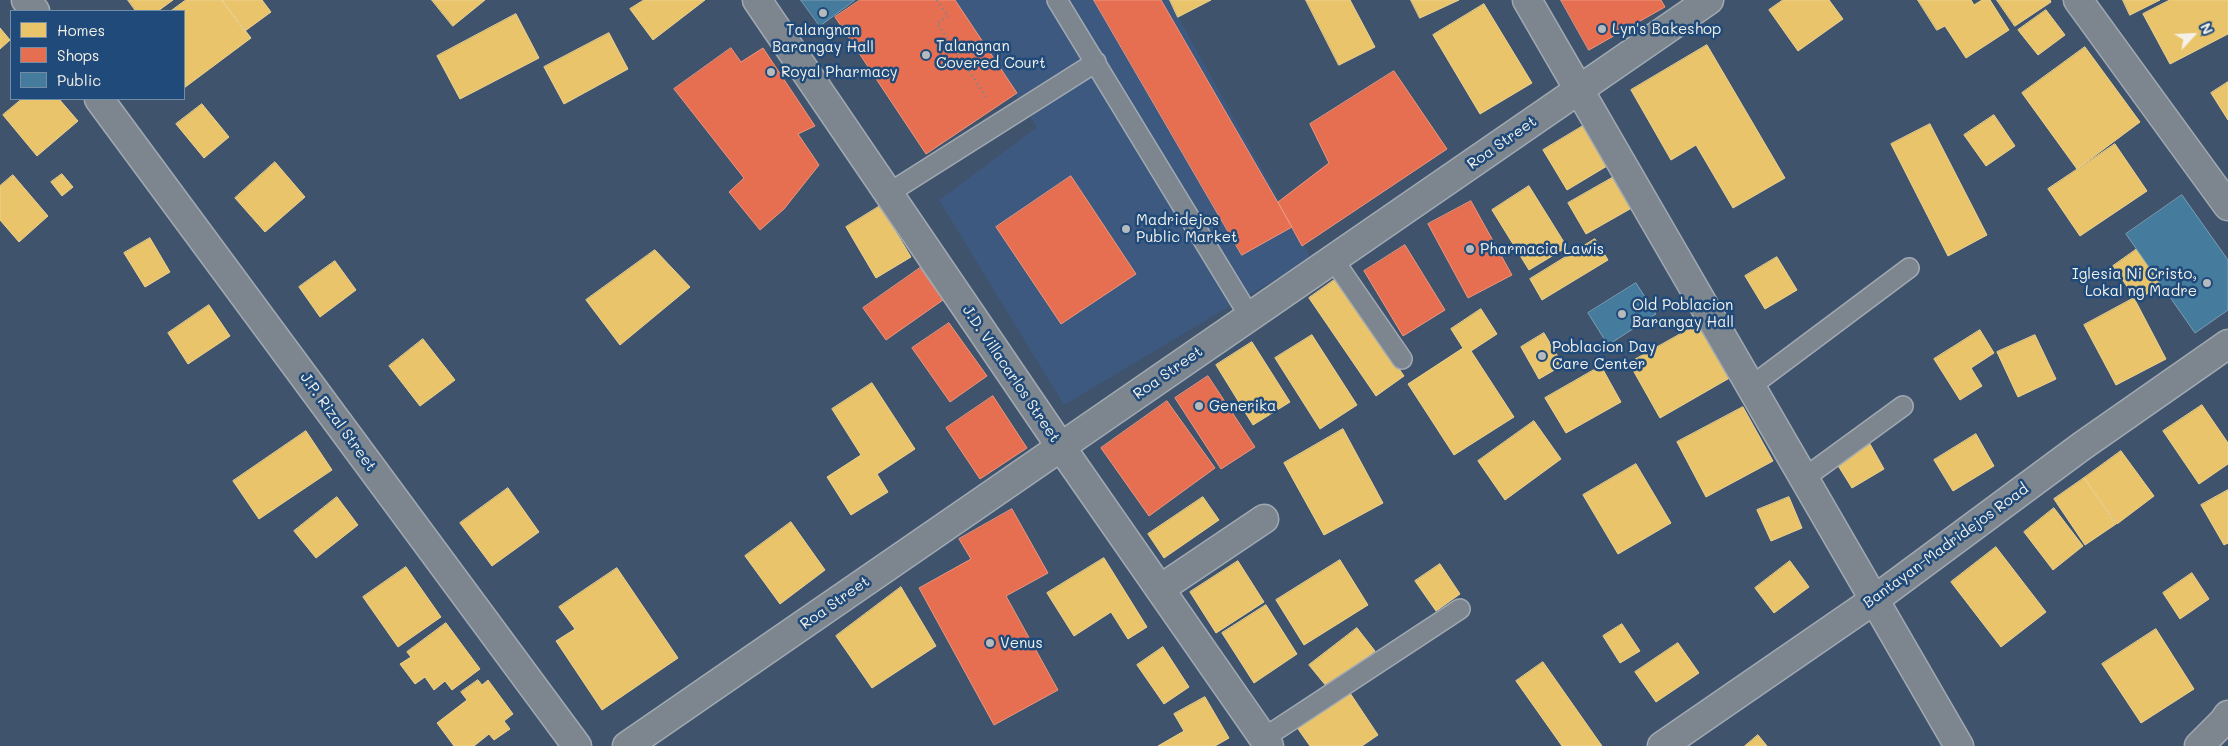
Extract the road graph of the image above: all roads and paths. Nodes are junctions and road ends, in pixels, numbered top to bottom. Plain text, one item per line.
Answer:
1 (26, 0) edge
2 (757, 0) edge
3 (937, 0) edge
4 (1058, 0) edge
5 (1527, 0) edge
6 (1709, 0) edge
7 (2078, 0) edge
8 (34, 10) edge
9 (1096, 62) junction
10 (1578, 90) junction
11 (100, 100) edge
12 (1002, 121) junction
13 (888, 193) junction
14 (2228, 206) edge
15 (1333, 259) junction
16 (1909, 268) dead end
17 (1250, 317) junction
18 (2228, 344) edge
19 (1402, 359) dead end
20 (1750, 386) junction
21 (1902, 406) dead end
22 (1061, 447) junction
23 (1803, 479) junction
24 (1264, 519) dead end
25 (1160, 589) junction
26 (1874, 600) junction
27 (1460, 609) dead end
28 (2228, 715) edge
29 (1266, 742) edge
30 (577, 746) edge
31 (627, 746) edge
32 (1662, 746) edge
33 (1959, 746) edge
34 (2198, 746) edge

1 - 8 street
2 - 13 street, J.D. Villacarlos Street
3 - 12 path
4 - 9 lane
5 - 10 street
6 - 10 street, Roa Street
7 - 14 street
9 - 12 lane
9 - 17 lane
10 - 15 street, Roa Street
10 - 20 street
11 - 30 street, J.P. Rizal Street
12 - 13 lane
13 - 22 street, J.D. Villacarlos Street
15 - 17 street, Roa Street
15 - 19 lane
16 - 20 lane
17 - 22 street, Roa Street
18 - 26 street, Bantayan-Madridejos Road
20 - 23 street
21 - 23 lane
22 - 25 street, J.D. Villacarlos Street
22 - 31 street, Roa Street
23 - 26 street
24 - 25 street
25 - 29 street, J.D. Villacarlos Street
26 - 32 street, Bantayan-Madridejos Road
26 - 33 street
27 - 29 lane
28 - 34 street

